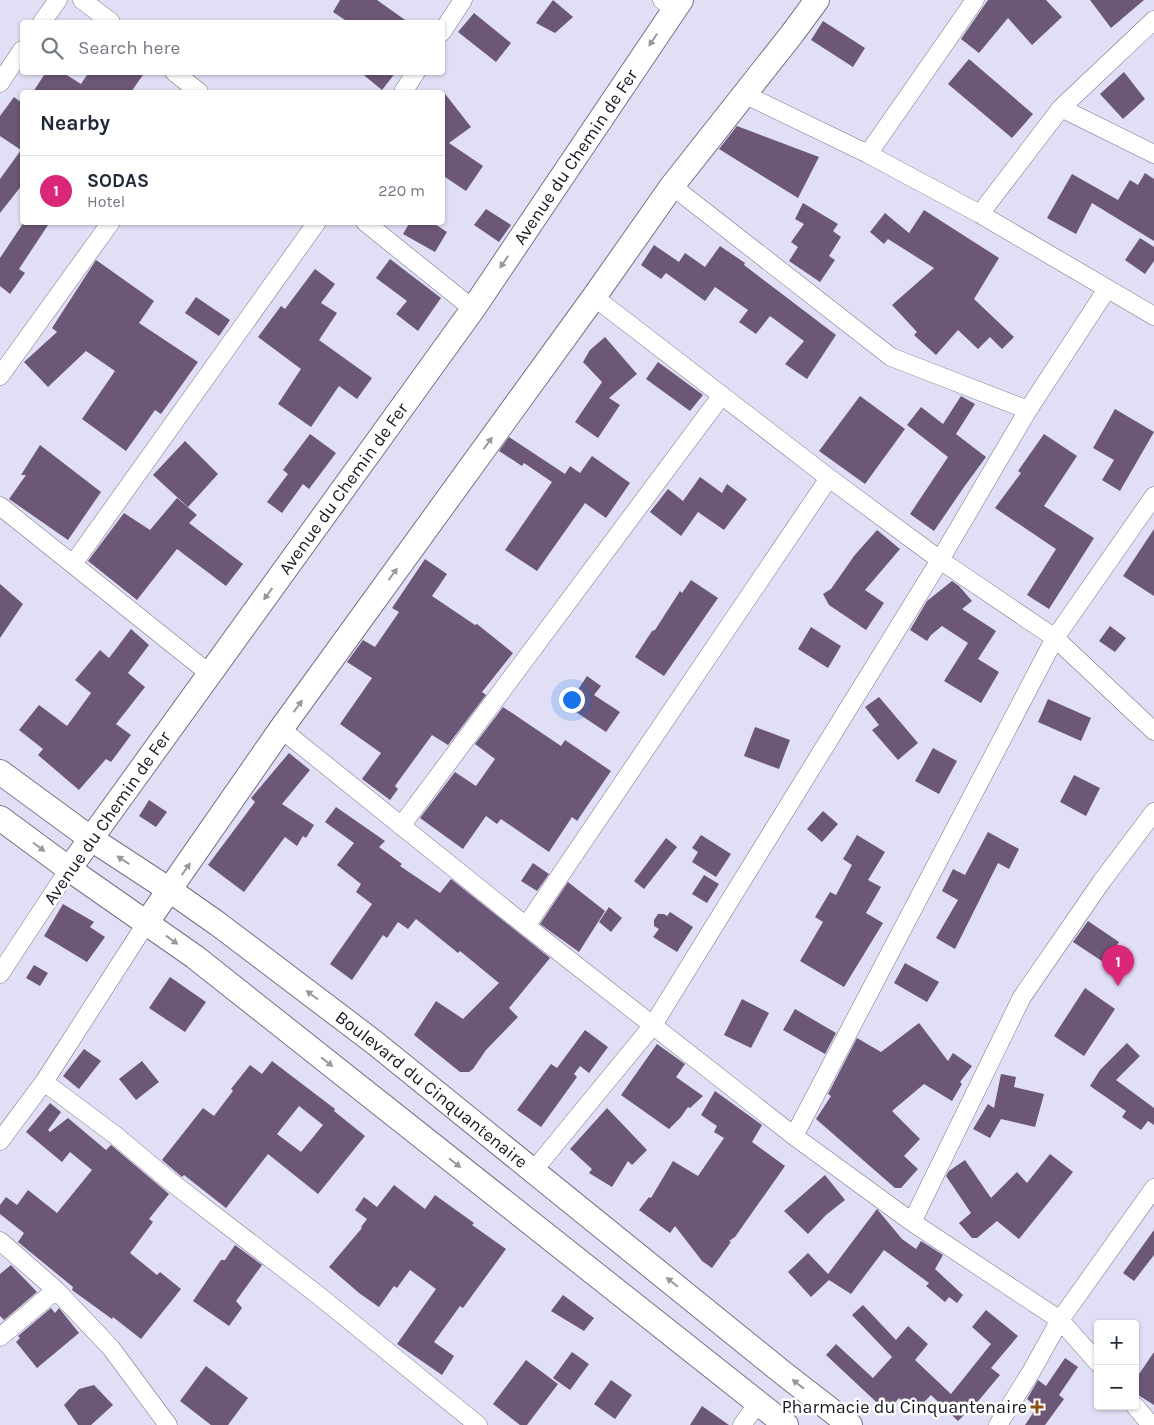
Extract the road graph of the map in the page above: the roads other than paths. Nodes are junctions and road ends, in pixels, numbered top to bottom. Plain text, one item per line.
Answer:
1 (58, 0) edge
2 (82, 0) edge
3 (464, 0) edge
4 (817, 0) edge
5 (975, 0) edge
6 (672, 3) edge
7 (43, 20) edge
8 (108, 20) edge
9 (1154, 20) edge
10 (445, 28) edge
11 (20, 53) edge
12 (178, 75) edge
13 (414, 75) edge
14 (0, 82) edge
15 (197, 90) edge
16 (404, 90) edge
17 (744, 94) junction
18 (1061, 108) junction
19 (868, 154) junction
20 (1154, 154) edge
21 (672, 186) junction
22 (980, 214) junction
23 (108, 225) edge
24 (315, 225) edge
25 (369, 225) edge
26 (1107, 289) junction
27 (594, 297) junction
28 (473, 308) junction
29 (1154, 316) edge
30 (0, 376) edge
31 (722, 395) junction
32 (1028, 410) junction
33 (829, 478) junction
34 (1154, 496) edge
35 (0, 506) edge
36 (940, 560) junction
37 (73, 564) junction
38 (1055, 638) junction
39 (210, 674) junction
40 (281, 730) junction
41 (1154, 731) edge
42 (0, 772) edge
43 (1154, 812) edge
44 (0, 818) edge
45 (401, 826) junction
46 (90, 838) junction
47 (69, 869) junction
48 (171, 890) junction
49 (147, 922) junction
50 (526, 926) junction
51 (0, 974) edge
52 (653, 1025) junction
53 (44, 1082) junction
54 (794, 1136) junction
55 (0, 1141) edge
56 (534, 1170) junction
57 (1154, 1188) edge
58 (912, 1222) junction
59 (0, 1241) edge
60 (56, 1290) junction
61 (1060, 1320) junction
62 (0, 1338) edge
63 (1094, 1359) edge
64 (758, 1403) junction
65 (1138, 1410) edge
66 (168, 1425) edge
67 (478, 1425) edge
68 (742, 1425) edge
69 (786, 1425) edge
70 (850, 1425) edge
71 (998, 1425) edge
72 (1151, 1425) edge

1 - 7 street
2 - 8 street
3 - 10 street
4 - 17 street
5 - 19 street
6 -> 28 street, Avenue du Chemin de Fer
9 - 18 street
11 - 14 street
12 - 15 street
13 - 16 street
17 - 19 street
17 - 21 street
18 - 20 street
18 - 22 street
19 - 22 street
21 - 27 street
21 - 32 street
22 - 26 street
23 - 30 street
24 - 37 street
25 - 28 street
26 - 29 street
26 - 32 street
27 - 31 street
40 -> 27 street
28 -> 39 street, Avenue du Chemin de Fer
31 - 33 street
31 - 45 street
32 - 36 street
33 - 36 street
33 - 50 street
34 - 38 street
35 - 37 street
36 - 38 street
36 - 52 street
37 - 39 street
38 - 41 street
38 - 54 street
39 - 46 street, Avenue du Chemin de Fer
40 - 45 street
48 -> 40 street
42 - 46 street, Boulevard du Cinquantenaire
43 - 58 street
44 -> 47 street
45 - 50 street
46 - 47 street, Avenue du Chemin de Fer
48 -> 46 street, Boulevard du Cinquantenaire
47 - 49 street
47 - 51 street, Avenue du Chemin de Fer
48 - 49 street
56 -> 48 street, Boulevard du Cinquantenaire
49 - 53 street
49 -> 64 street
50 - 52 street
52 - 54 street
52 - 56 street
53 - 55 street
53 - 67 street
54 - 58 street
70 -> 56 street, Boulevard du Cinquantenaire
57 - 61 street
58 - 61 street
59 - 60 street
60 - 62 street
60 - 66 street
61 - 63 street
61 - 71 street
64 - 68 street
64 - 69 street
65 - 72 street

